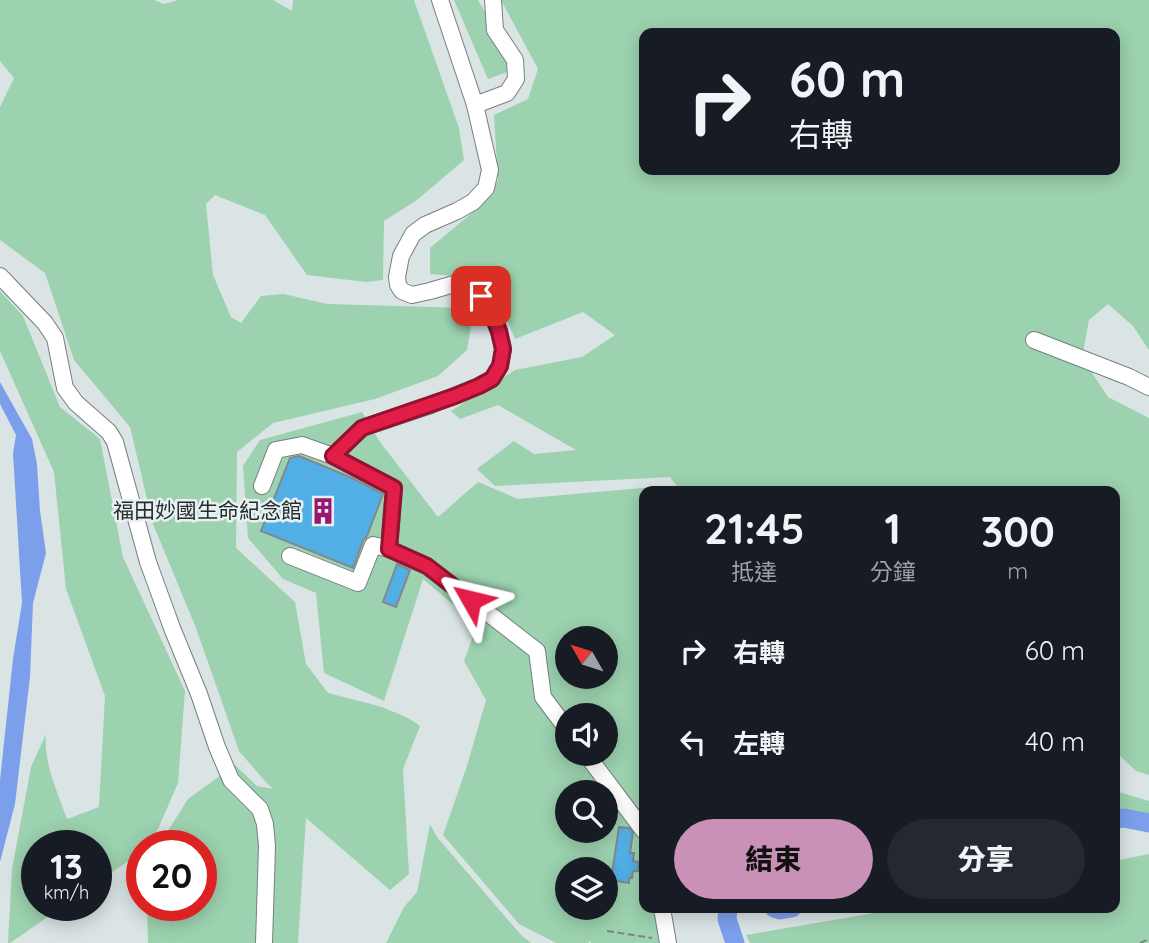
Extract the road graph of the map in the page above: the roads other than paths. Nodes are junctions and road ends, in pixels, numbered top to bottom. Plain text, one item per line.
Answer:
1 (440, 0) edge
2 (493, 0) edge
3 (475, 105) junction
4 (0, 276) edge
5 (1034, 340) dead end
6 (1149, 387) edge
7 (333, 456) junction
8 (262, 486) dead end
9 (389, 549) junction
10 (290, 556) dead end
11 (555, 713) edge
12 (595, 766) edge
13 (639, 824) edge
14 (662, 913) edge
15 (664, 941) edge
16 (264, 943) edge

1 - 3 street
2 - 3 street
3 - 7 street
4 - 16 street
5 - 6 street
7 - 8 street
7 - 9 street
9 - 10 street
9 - 11 street
12 - 13 street
14 - 15 street

